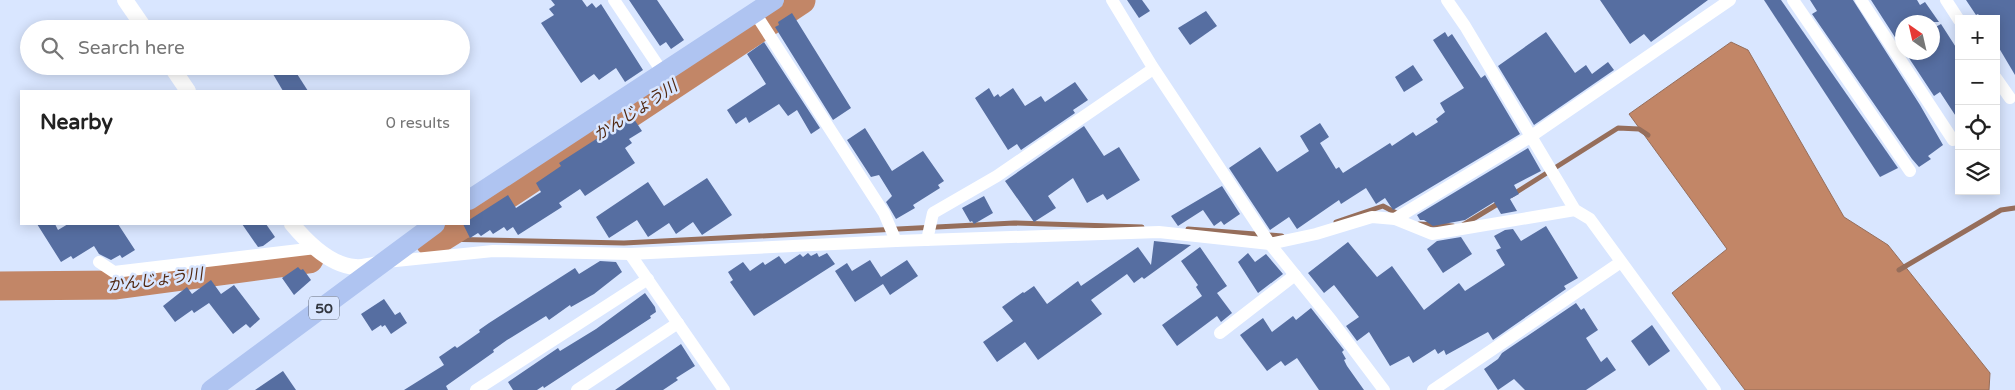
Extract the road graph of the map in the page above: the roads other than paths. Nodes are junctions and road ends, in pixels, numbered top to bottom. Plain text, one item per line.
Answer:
1 (125, 0) edge
2 (614, 0) edge
3 (774, 0) edge
4 (1112, 0) edge
5 (1447, 0) edge
6 (1730, 0) edge
7 (1793, 0) edge
8 (1861, 0) edge
9 (1946, 0) edge
10 (1956, 15) edge
11 (139, 20) edge
12 (760, 20) junction
13 (1153, 69) junction
14 (663, 74) junction
15 (177, 75) edge
16 (2000, 84) edge
17 (187, 90) edge
18 (2010, 98) dead end
19 (1530, 138) junction
20 (1953, 140) dead end
21 (1910, 171) dead end
22 (470, 199) edge
23 (1575, 210) junction
24 (1395, 219) junction
25 (293, 225) edge
26 (434, 225) edge
27 (927, 240) junction
28 (896, 241) junction
29 (1270, 244) junction
30 (316, 248) junction
31 (630, 254) junction
32 (99, 262) dead end
33 (386, 262) junction
34 (1621, 262) junction
35 (1295, 275) junction
36 (648, 279) junction
37 (678, 324) junction
38 (1220, 333) dead end
39 (212, 390) edge
40 (476, 390) edge
41 (577, 390) edge
42 (724, 390) edge
43 (1384, 390) edge
44 (1433, 390) edge
45 (1715, 390) edge

1 - 11 street
2 - 14 street
3 - 12 main road
4 - 13 street
5 - 19 street
6 - 19 street
7 - 21 street
8 - 20 street
9 - 10 street
12 - 14 main road
12 - 28 street
13 - 27 street
13 - 29 street
14 - 22 main road
15 - 17 street
16 - 18 street
19 - 23 street
19 - 24 street
23 - 24 street
23 - 34 street
24 - 29 street
25 - 30 street
26 - 33 main road, 50
27 - 28 street
27 - 29 street
28 - 31 street
29 - 35 street
30 - 32 street
30 - 33 street
31 - 33 street
31 - 36 street
33 - 39 main road, 50
34 - 44 street
34 - 45 street
35 - 38 street
35 - 43 street
36 - 37 street
36 - 40 street
37 - 41 street
37 - 42 street

